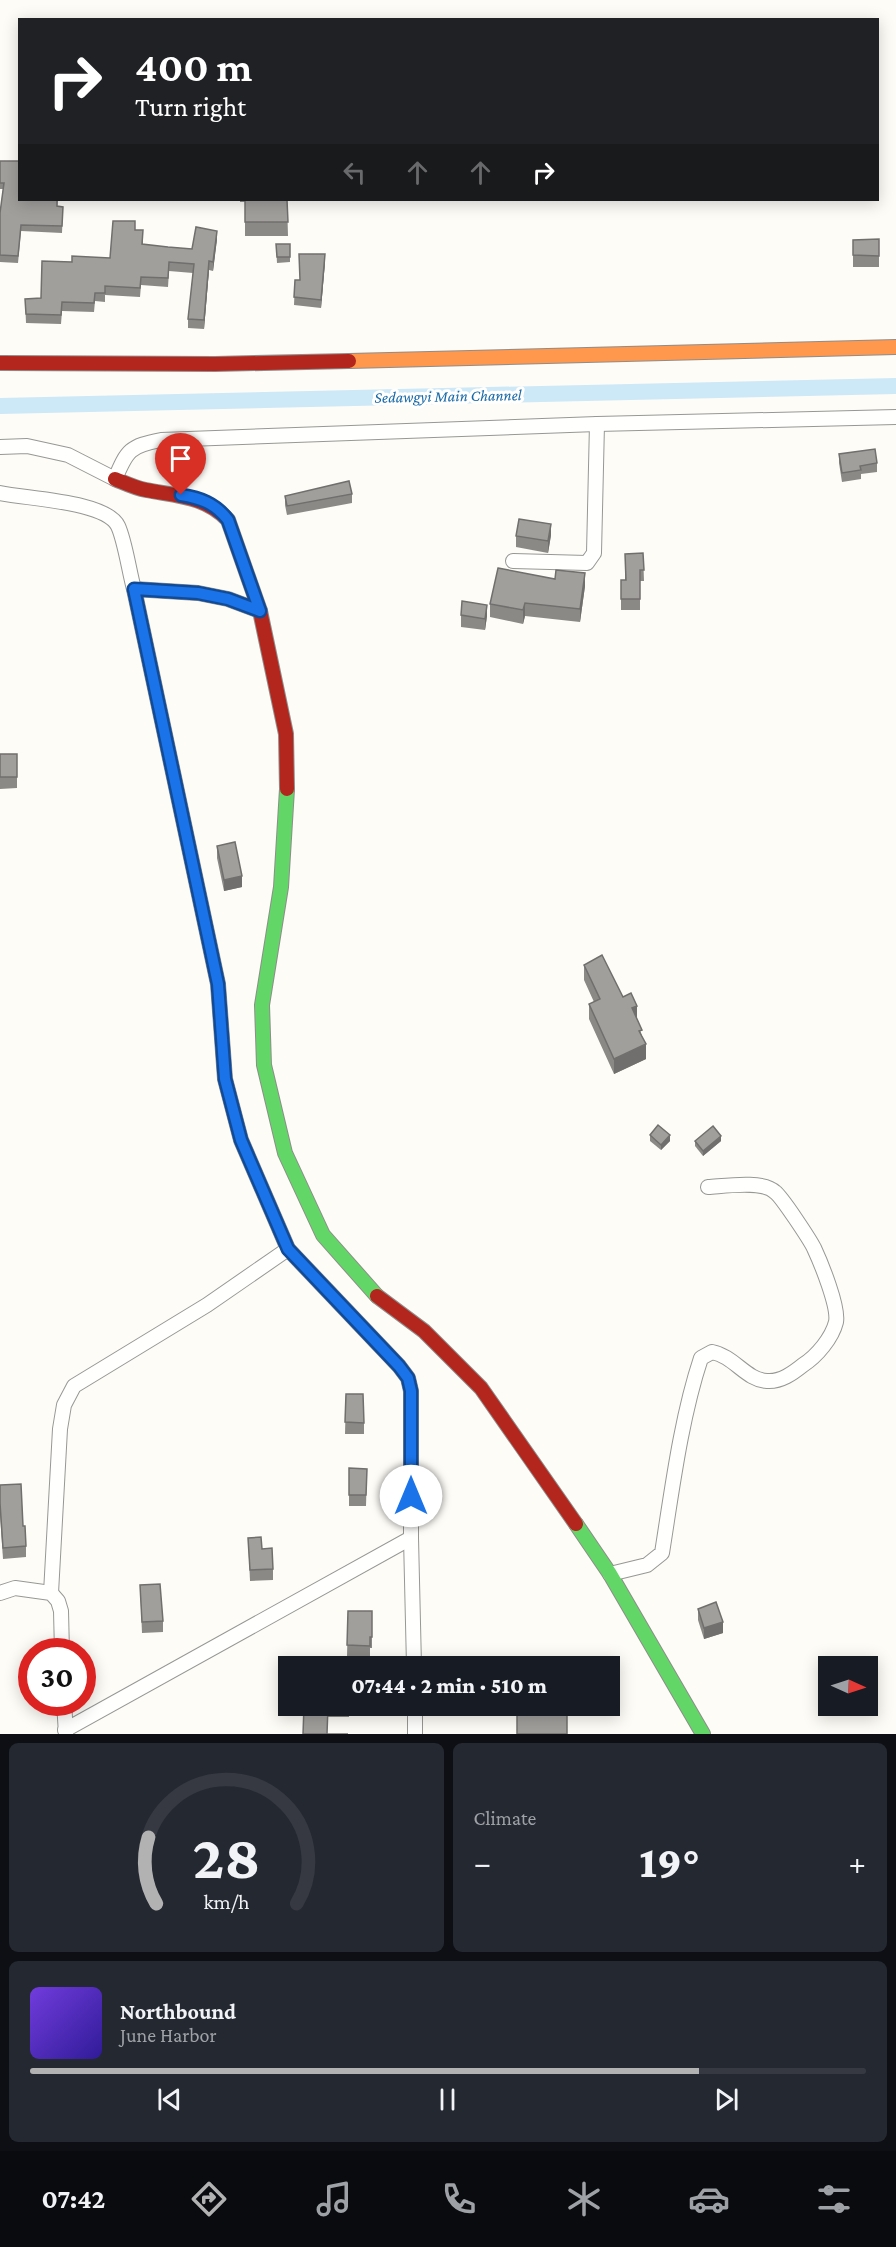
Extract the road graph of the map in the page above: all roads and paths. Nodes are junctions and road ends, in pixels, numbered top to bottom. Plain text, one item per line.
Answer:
1 (896, 347) edge
2 (0, 363) edge
3 (896, 417) edge
4 (597, 424) junction
5 (0, 447) edge
6 (115, 479) junction
7 (0, 493) edge
8 (513, 561) dead end
9 (134, 589) junction
10 (260, 611) junction
11 (708, 1187) dead end
12 (288, 1249) junction
13 (411, 1538) junction
14 (610, 1574) junction
15 (0, 1593) edge
16 (51, 1593) junction
17 (62, 1638) edge
18 (414, 1656) edge
19 (64, 1716) edge
20 (415, 1716) edge
21 (65, 1732) edge
22 (415, 1734) edge
23 (703, 1734) edge

1 - 2 street
3 - 4 street
4 - 6 street
4 - 8 street
5 - 6 street
6 - 10 street
7 - 9 street
9 - 10 street
9 - 12 street
10 - 14 street
11 - 14 street
12 - 13 street
12 - 16 street
13 - 18 street
13 - 21 street
14 - 23 street
15 - 16 street
16 - 17 street
19 - 21 street
20 - 22 street

